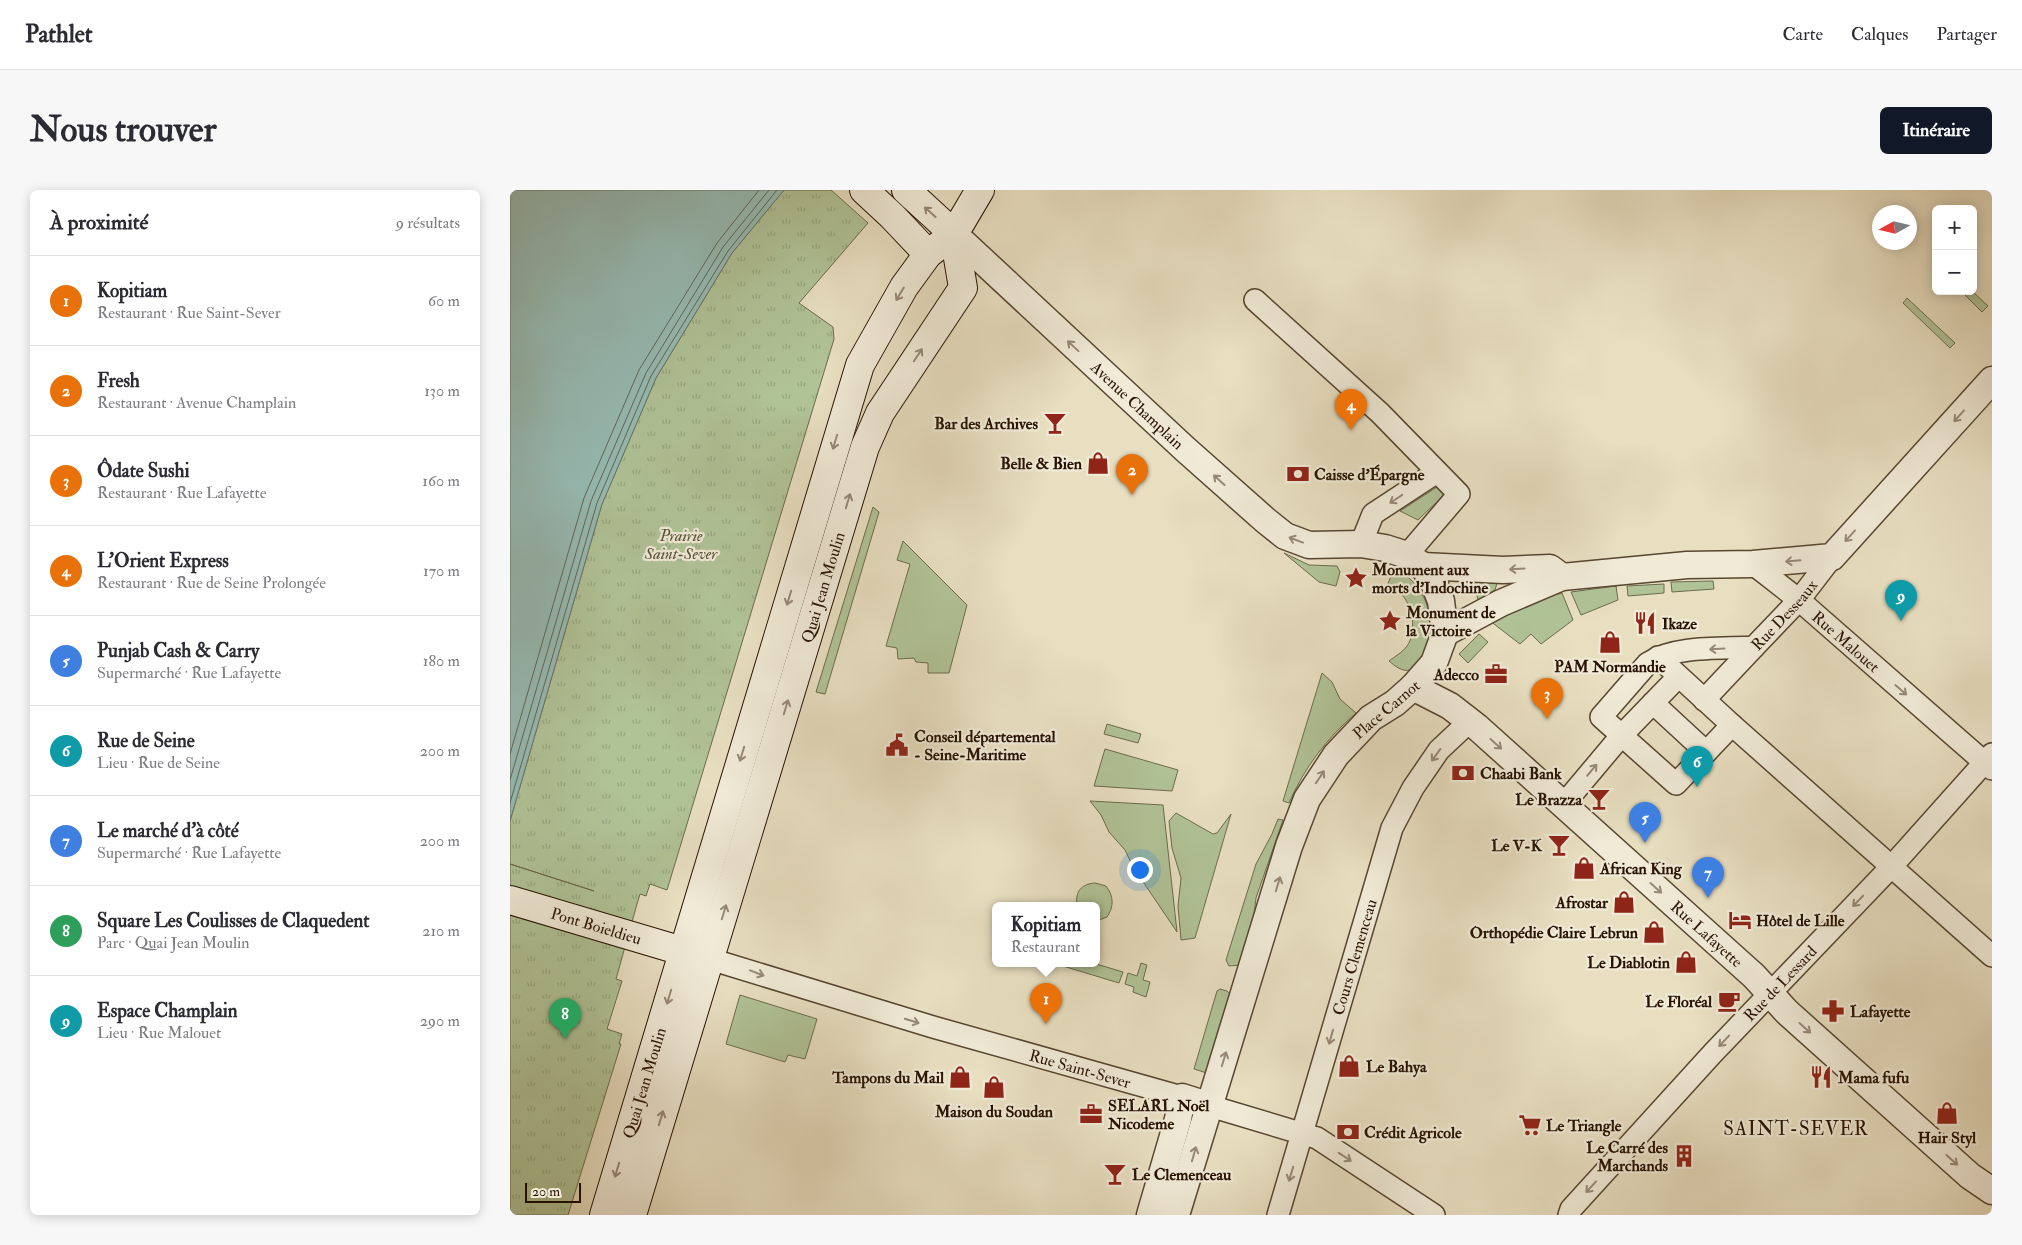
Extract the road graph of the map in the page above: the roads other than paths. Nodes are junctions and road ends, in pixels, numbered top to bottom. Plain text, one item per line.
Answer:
1 (906, 190) edge
2 (980, 190) edge
3 (873, 198) edge
4 (954, 234) junction
5 (928, 254) junction
6 (1255, 300) dead end
7 (860, 365) junction
8 (1992, 380) edge
9 (893, 391) junction
10 (1437, 472) junction
11 (1349, 544) junction
12 (1832, 557) junction
13 (1415, 560) junction
14 (1753, 564) junction
15 (1562, 577) junction
16 (1799, 600) junction
17 (1445, 633) junction
18 (1754, 647) junction
19 (1658, 657) junction
20 (1678, 677) junction
21 (1413, 686) junction
22 (1704, 700) junction
23 (1653, 703) junction
24 (1470, 721) junction
25 (1732, 726) junction
26 (1621, 736) junction
27 (1706, 752) junction
28 (1989, 762) edge
29 (1564, 805) junction
30 (722, 822) junction
31 (750, 829) junction
32 (1892, 866) junction
33 (510, 900) edge
34 (683, 951) junction
35 (1992, 956) edge
36 (710, 959) junction
37 (1770, 994) junction
38 (1182, 1097) junction
39 (1210, 1106) junction
40 (1303, 1134) junction
41 (1991, 1188) edge
42 (604, 1215) edge
43 (632, 1215) edge
44 (1150, 1215) edge
45 (1176, 1215) edge
46 (1278, 1215) edge
47 (1434, 1215) edge
48 (1569, 1215) edge

4 -> 1 main road
2 - 4 main road
3 - 5 main road
4 - 5 main road, Quai Jean Moulin
9 -> 4 main road, Quai Jean Moulin
11 -> 4 street, Avenue Champlain
5 -> 7 main road, Quai Jean Moulin
6 - 10 street
7 - 9 main road
7 -> 30 main road, Quai Jean Moulin
8 -> 12 street, Rue Desseaux
31 -> 9 main road, Quai Jean Moulin
10 -> 11 street
10 - 13 street
11 - 13 street
12 -> 14 street
12 - 16 street, Rue Desseaux
15 -> 13 street
13 - 17 street, Place Carnot
14 - 15 street
14 - 16 street, Rue Malouet
15 - 17 street
16 - 18 street, Rue Desseaux
16 -> 28 street, Rue Malouet
17 - 21 street, Place Carnot
18 -> 19 street, Rue Desseaux
18 - 22 street
19 - 20 street
19 - 26 street, Rue Desseaux
20 - 22 street
20 - 23 street
21 - 24 street, Rue Lafayette
39 -> 21 street, Place Carnot
22 - 25 street
23 - 26 street
23 - 27 street
24 -> 29 street, Rue Lafayette
24 -> 40 street, Cours Clemenceau
25 - 27 street
25 - 32 street
26 - 27 street
29 -> 26 street
28 - 32 street, Rue de Lessard
29 -> 37 street, Rue Lafayette
30 - 31 main road
30 - 34 main road, Quai Jean Moulin
36 -> 31 main road, Quai Jean Moulin
32 - 35 street
32 -> 37 street, Rue de Lessard
33 - 34 main road, Pont Boieldieu
34 - 36 main road
34 -> 42 main road, Quai Jean Moulin
36 -> 38 street, Rue Saint-Sever
43 -> 36 main road, Quai Jean Moulin
37 -> 41 street, Rue Lafayette
37 -> 48 street, Rue de Lessard
38 - 39 street, Rue Saint-Sever
38 - 44 street
39 - 40 street, Rue Saint-Sever
45 -> 39 street
40 -> 46 street, Cours Clemenceau
40 -> 47 street, Rue Saint-Sever

